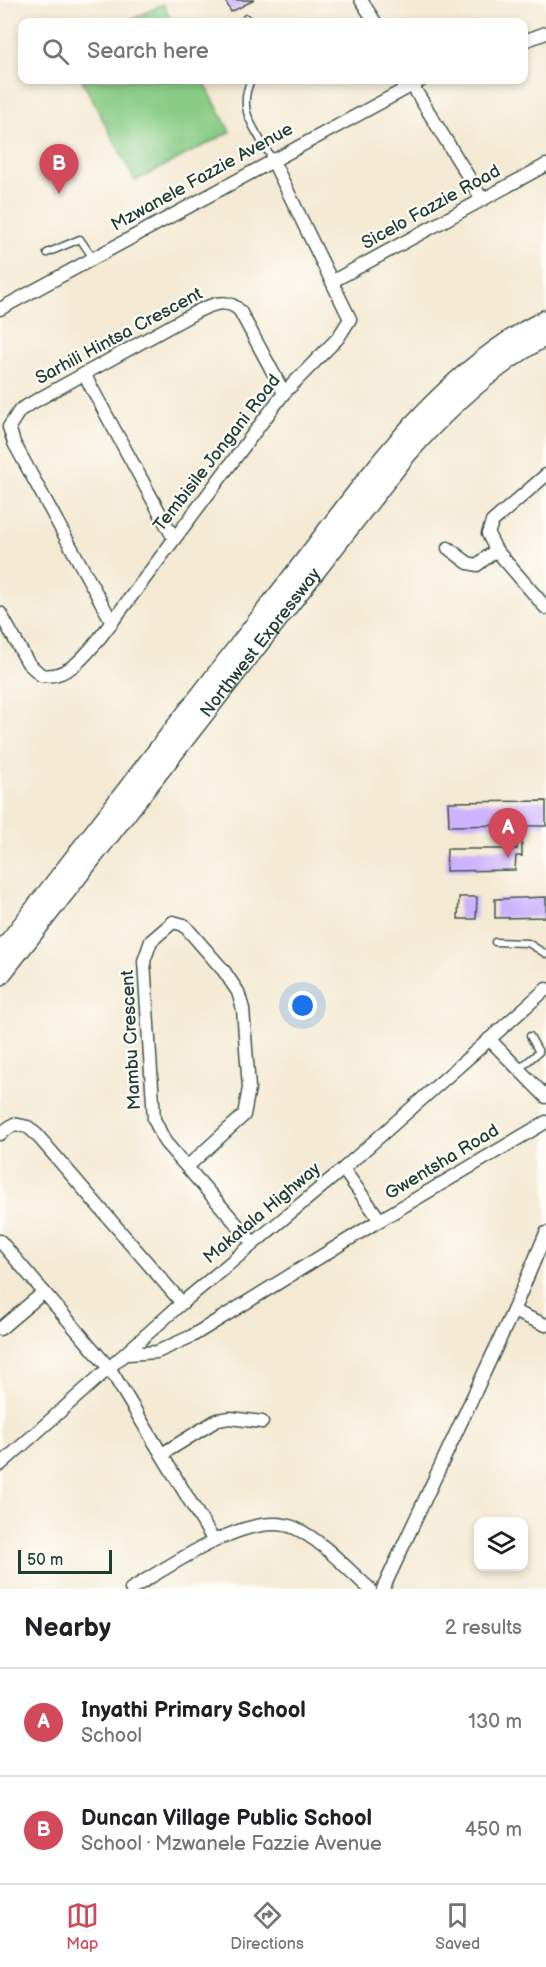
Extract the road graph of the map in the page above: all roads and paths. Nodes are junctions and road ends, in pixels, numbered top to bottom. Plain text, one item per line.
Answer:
1 (361, 0) edge
2 (372, 18) edge
3 (546, 33) edge
4 (528, 40) edge
5 (249, 84) edge
6 (409, 84) edge
7 (416, 84) edge
8 (272, 159) junction
9 (546, 165) edge
10 (482, 199) junction
11 (47, 253) dead end
12 (93, 258) junction
13 (333, 281) junction
14 (0, 309) edge
15 (546, 319) edge
16 (546, 336) edge
17 (84, 374) junction
18 (284, 393) junction
19 (546, 475) edge
20 (173, 537) junction
21 (448, 548) dead end
22 (496, 550) junction
23 (546, 608) edge
24 (0, 613) edge
25 (112, 622) junction
26 (495, 942) dead end
27 (0, 953) edge
28 (546, 954) edge
29 (0, 976) edge
30 (546, 989) edge
31 (530, 1036) dead end
32 (489, 1039) junction
33 (519, 1069) junction
34 (546, 1097) edge
35 (546, 1122) edge
36 (0, 1134) edge
37 (188, 1166) junction
38 (343, 1169) junction
39 (380, 1220) junction
40 (546, 1233) edge
41 (0, 1241) edge
42 (253, 1243) junction
43 (44, 1292) junction
44 (182, 1304) junction
45 (513, 1311) junction
46 (546, 1325) edge
47 (0, 1329) edge
48 (128, 1354) junction
49 (110, 1369) junction
50 (262, 1422) dead end
51 (162, 1454) junction
52 (0, 1465) edge
53 (214, 1541) junction
54 (131, 1589) edge
55 (370, 1589) edge
56 (383, 1589) edge

1 - 2 street
3 - 4 street
5 - 8 lane
6 - 8 street, Mzwanele Fazzie Avenue
7 - 10 street
8 - 12 street, Mzwanele Fazzie Avenue
8 - 13 street, Tembisile Jongani Road
9 - 10 street, Sicelo Fazzie Road
10 - 13 street, Sicelo Fazzie Road
11 - 12 lane
12 - 14 street, Mzwanele Fazzie Avenue
13 - 18 street, Tembisile Jongani Road
15 - 27 main road, Northwest Expressway
16 - 29 main road, Northwest Expressway
17 - 18 street, Sarhili Hintsa Crescent
17 - 20 street
17 - 25 street, Sarhili Hintsa Crescent
18 - 20 street, Tembisile Jongani Road
19 - 22 street
20 - 25 street, Tembisile Jongani Road
21 - 22 street
22 - 23 street
24 - 25 street, Tembisile Jongani Road
26 - 28 lane
30 - 32 street, Makatala Highway
31 - 33 lane
32 - 33 street
32 - 38 street, Makatala Highway
33 - 34 street
35 - 39 street, Gwentsha Road
36 - 44 street
37 - 37 street, Mambu Crescent
37 - 42 street, Mambu Crescent
38 - 39 street, Gwentsha Road
38 - 42 street, Makatala Highway
39 - 48 street
40 - 45 street
41 - 43 street
42 - 44 street, Makatala Highway
43 - 47 street
43 - 49 street
44 - 48 street, Makatala Highway
45 - 46 street
45 - 56 street
48 - 49 street, Makatala Highway
49 - 51 street
49 - 52 street, Makatala Highway
50 - 51 street
51 - 53 street
53 - 54 street
53 - 55 street

